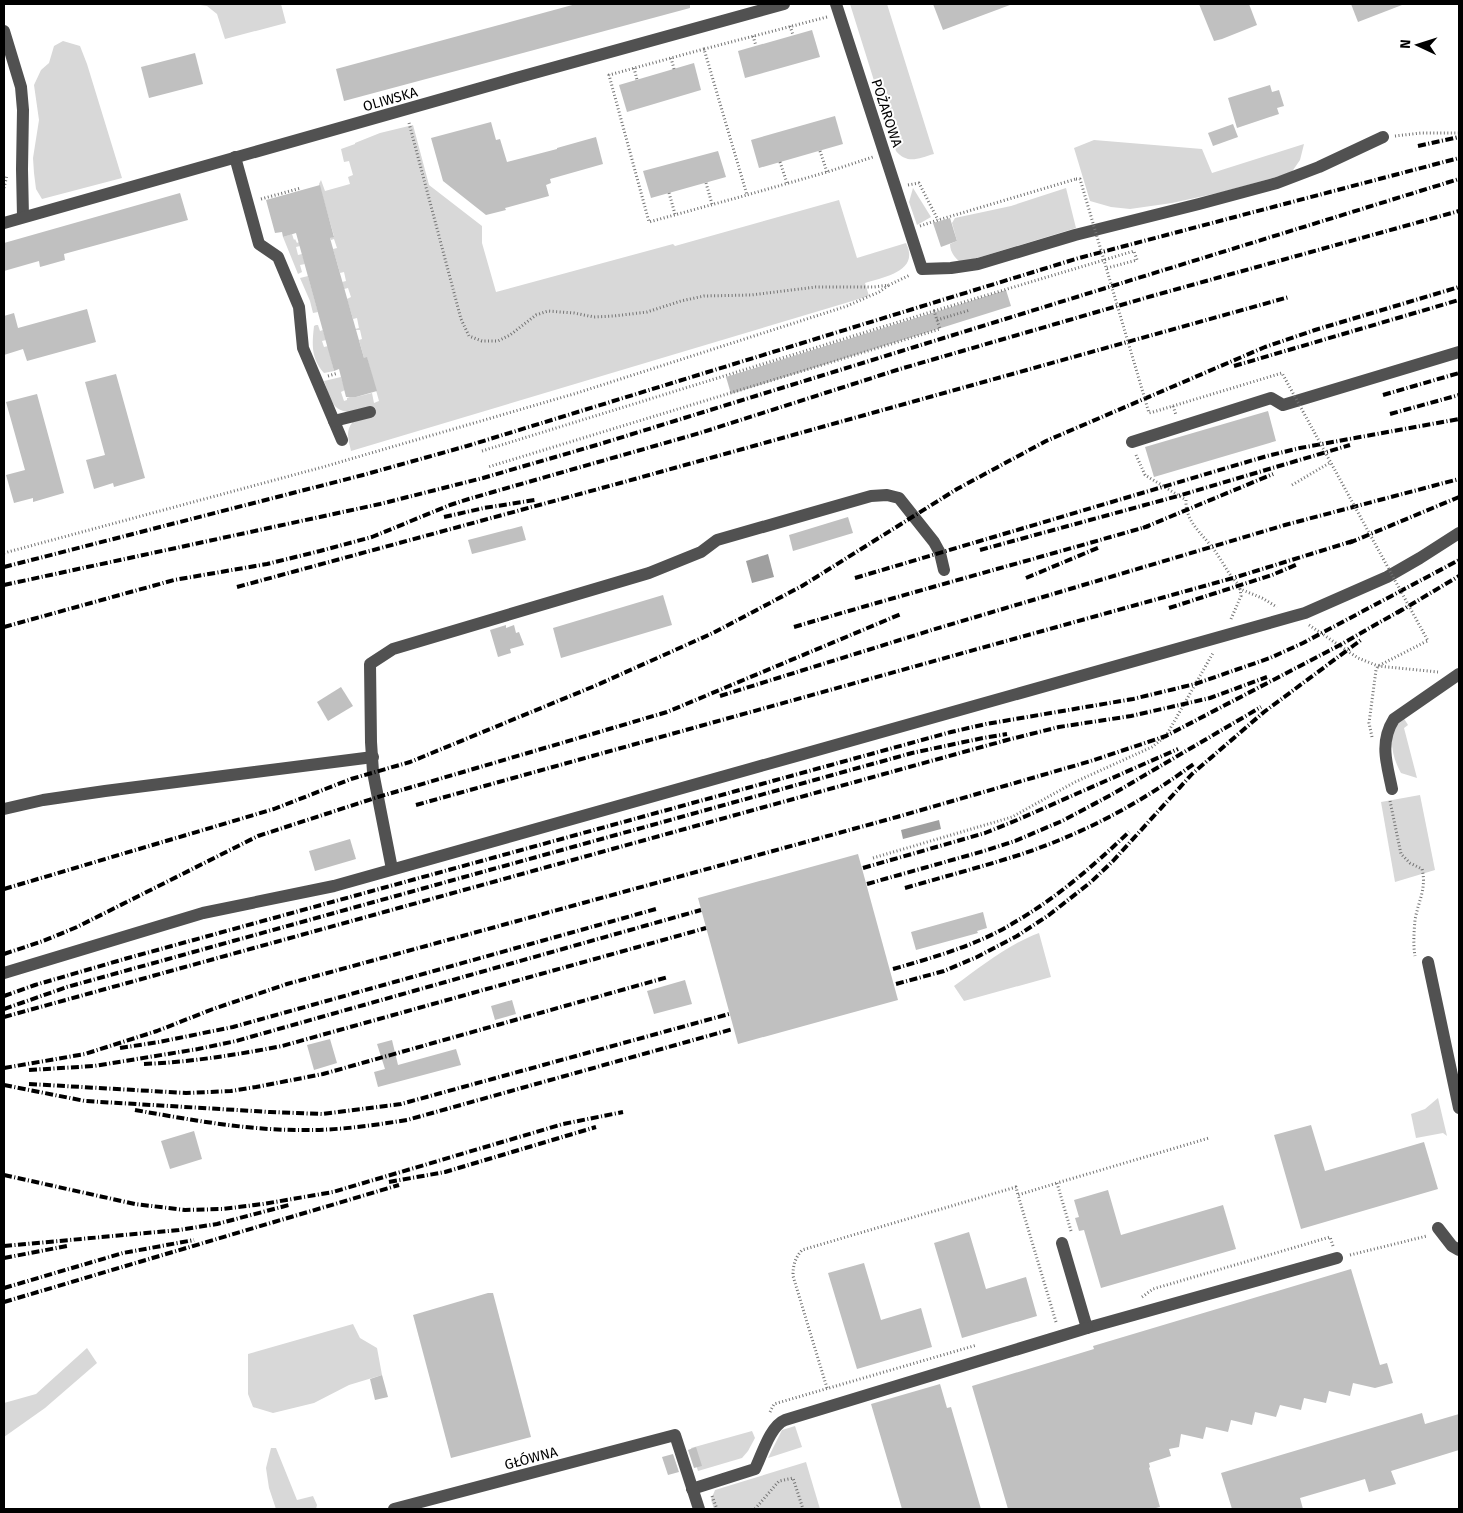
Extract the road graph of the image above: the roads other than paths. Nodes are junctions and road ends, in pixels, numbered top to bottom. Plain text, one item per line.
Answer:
1 (784, 4) edge
2 (836, 4) edge
3 (4, 31) edge
4 (1383, 137) road end
5 (235, 158) junction
6 (23, 217) junction
7 (4, 223) edge
8 (1459, 352) edge
9 (370, 412) dead end
10 (334, 421) junction
11 (342, 440) dead end
12 (1132, 442) road end
13 (1459, 533) edge
14 (944, 570) dead end
15 (1459, 674) edge
16 (373, 757) junction
17 (1391, 793) road end
18 (4, 809) edge
19 (392, 869) junction
20 (1428, 962) dead end
21 (4, 973) edge
22 (1459, 1108) edge
23 (1438, 1228) road end
24 (1068, 1241) road end
25 (1459, 1250) edge
26 (1337, 1258) road end
27 (1087, 1328) junction
28 (692, 1489) junction
29 (394, 1509) edge
30 (699, 1509) edge

1 - 5 street, OLIWSKA
2 - 4 street, POŻAROWA
3 - 6 street
5 - 6 street, OLIWSKA
5 - 10 street
6 - 7 street, OLIWSKA
8 - 12 street
9 - 10 street
10 - 11 street
13 - 19 street
14 - 16 street
15 - 17 street
16 - 18 street
16 - 19 street
19 - 21 street
20 - 22 street
23 - 25 street
24 - 27 street
26 - 27 street
27 - 28 street
28 - 29 street, GŁÓWNA
28 - 30 street

